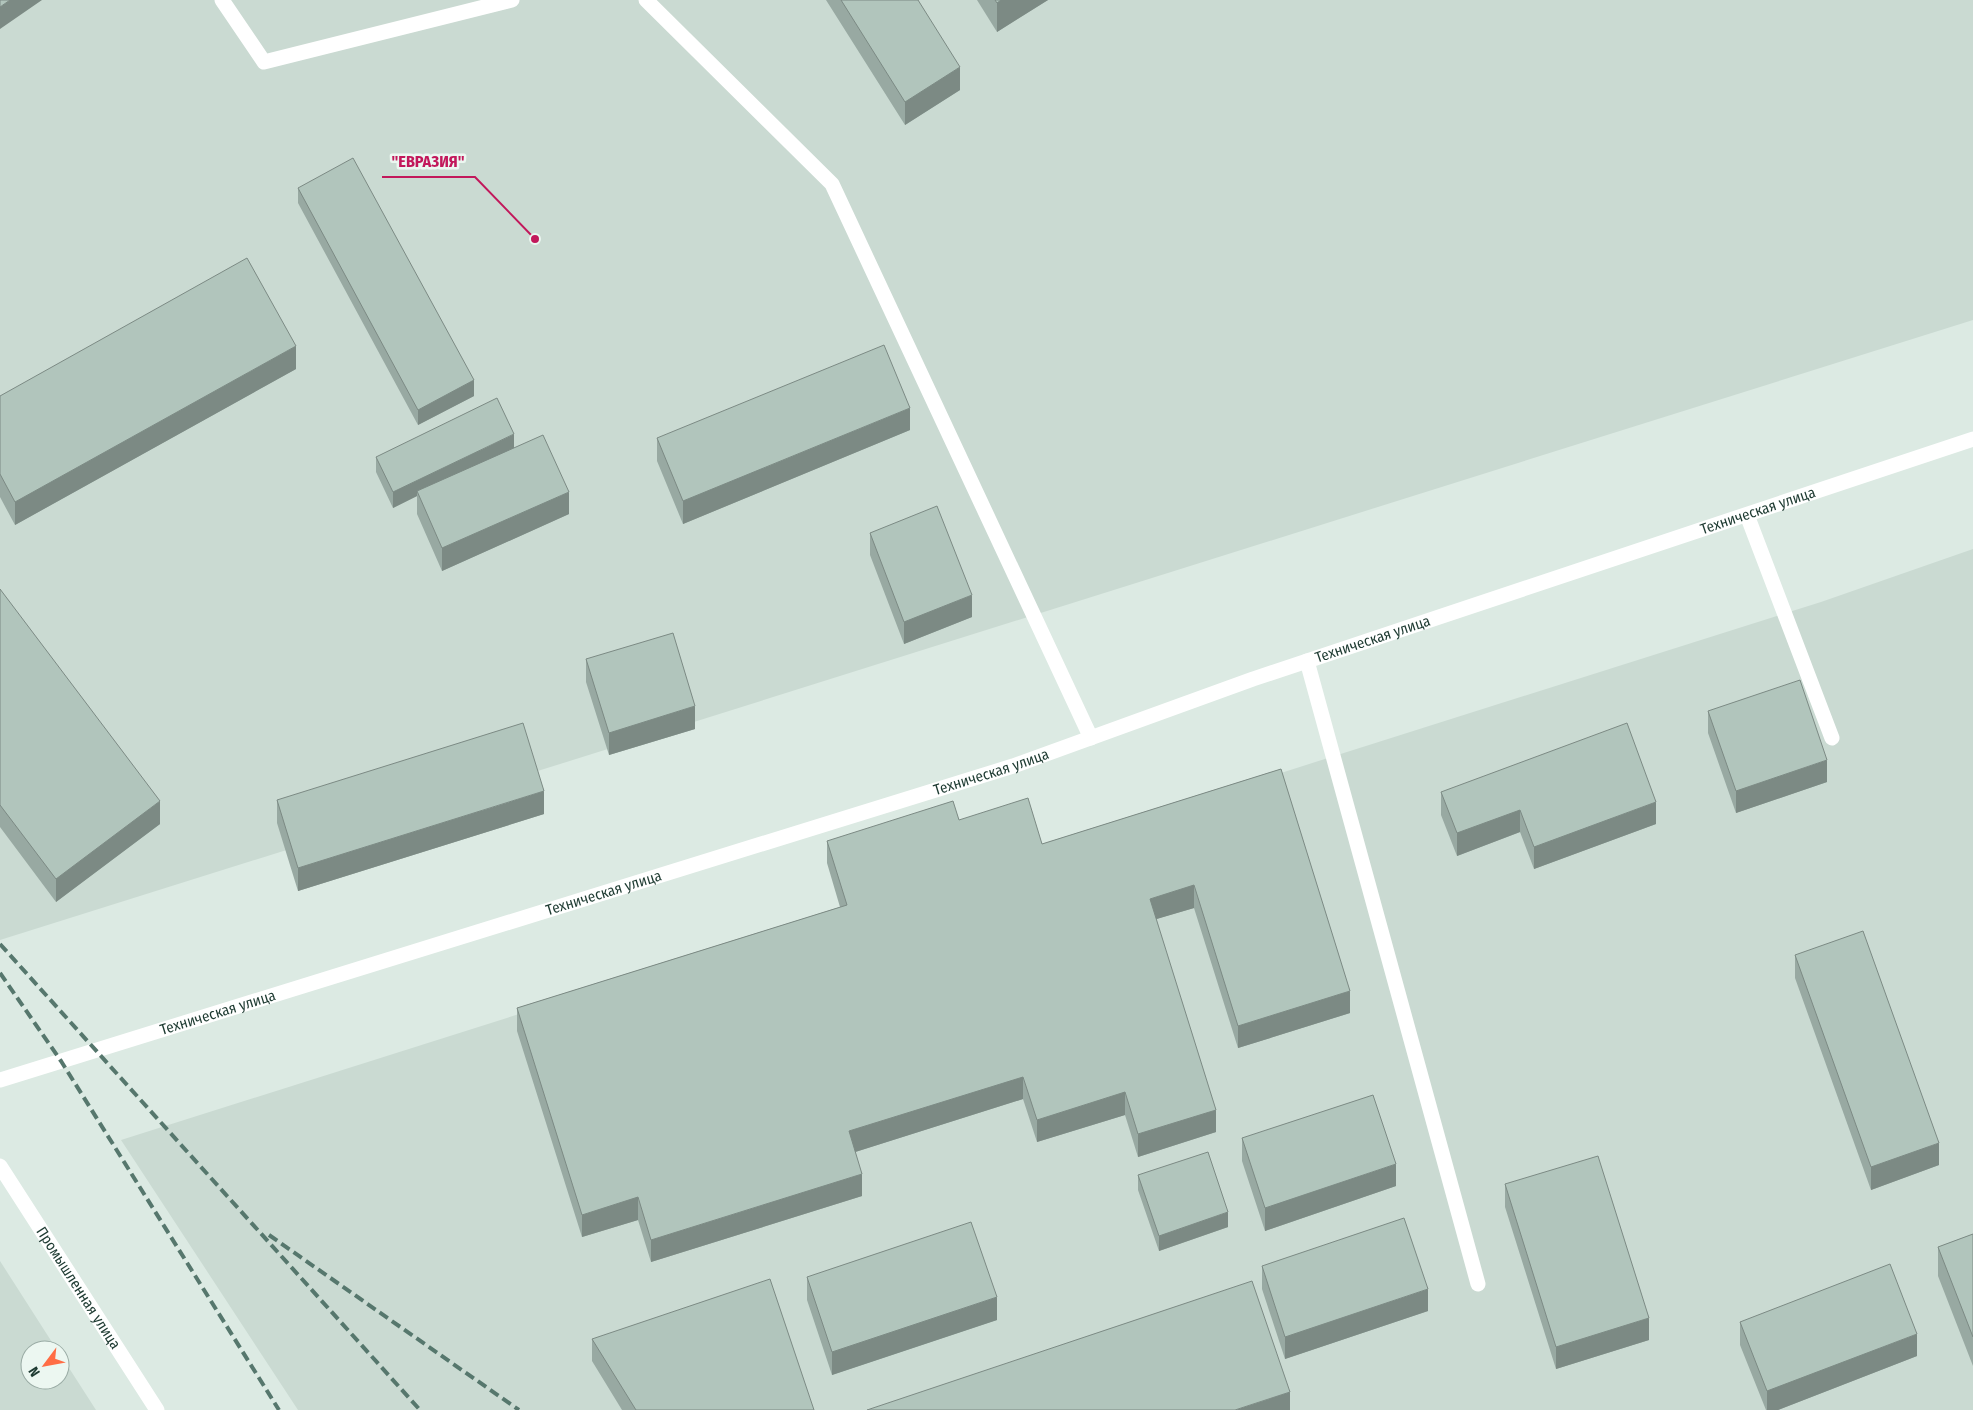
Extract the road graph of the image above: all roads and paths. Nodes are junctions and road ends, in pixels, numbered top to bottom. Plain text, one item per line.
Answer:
1 (222, 0) edge
2 (512, 0) edge
3 (646, 0) edge
4 (1973, 439) edge
5 (1747, 515) junction
6 (1307, 661) junction
7 (1091, 738) junction
8 (1832, 738) dead end
9 (0, 1080) edge
10 (0, 1166) edge
11 (1478, 1284) dead end
12 (157, 1410) edge

1 - 2 street
3 - 7 street
4 - 5 street, Техническая улица
5 - 6 street, Техническая улица
5 - 8 street
6 - 7 street, Техническая улица
6 - 11 street
7 - 9 street, Техническая улица
10 - 12 street, Промышленная улица

